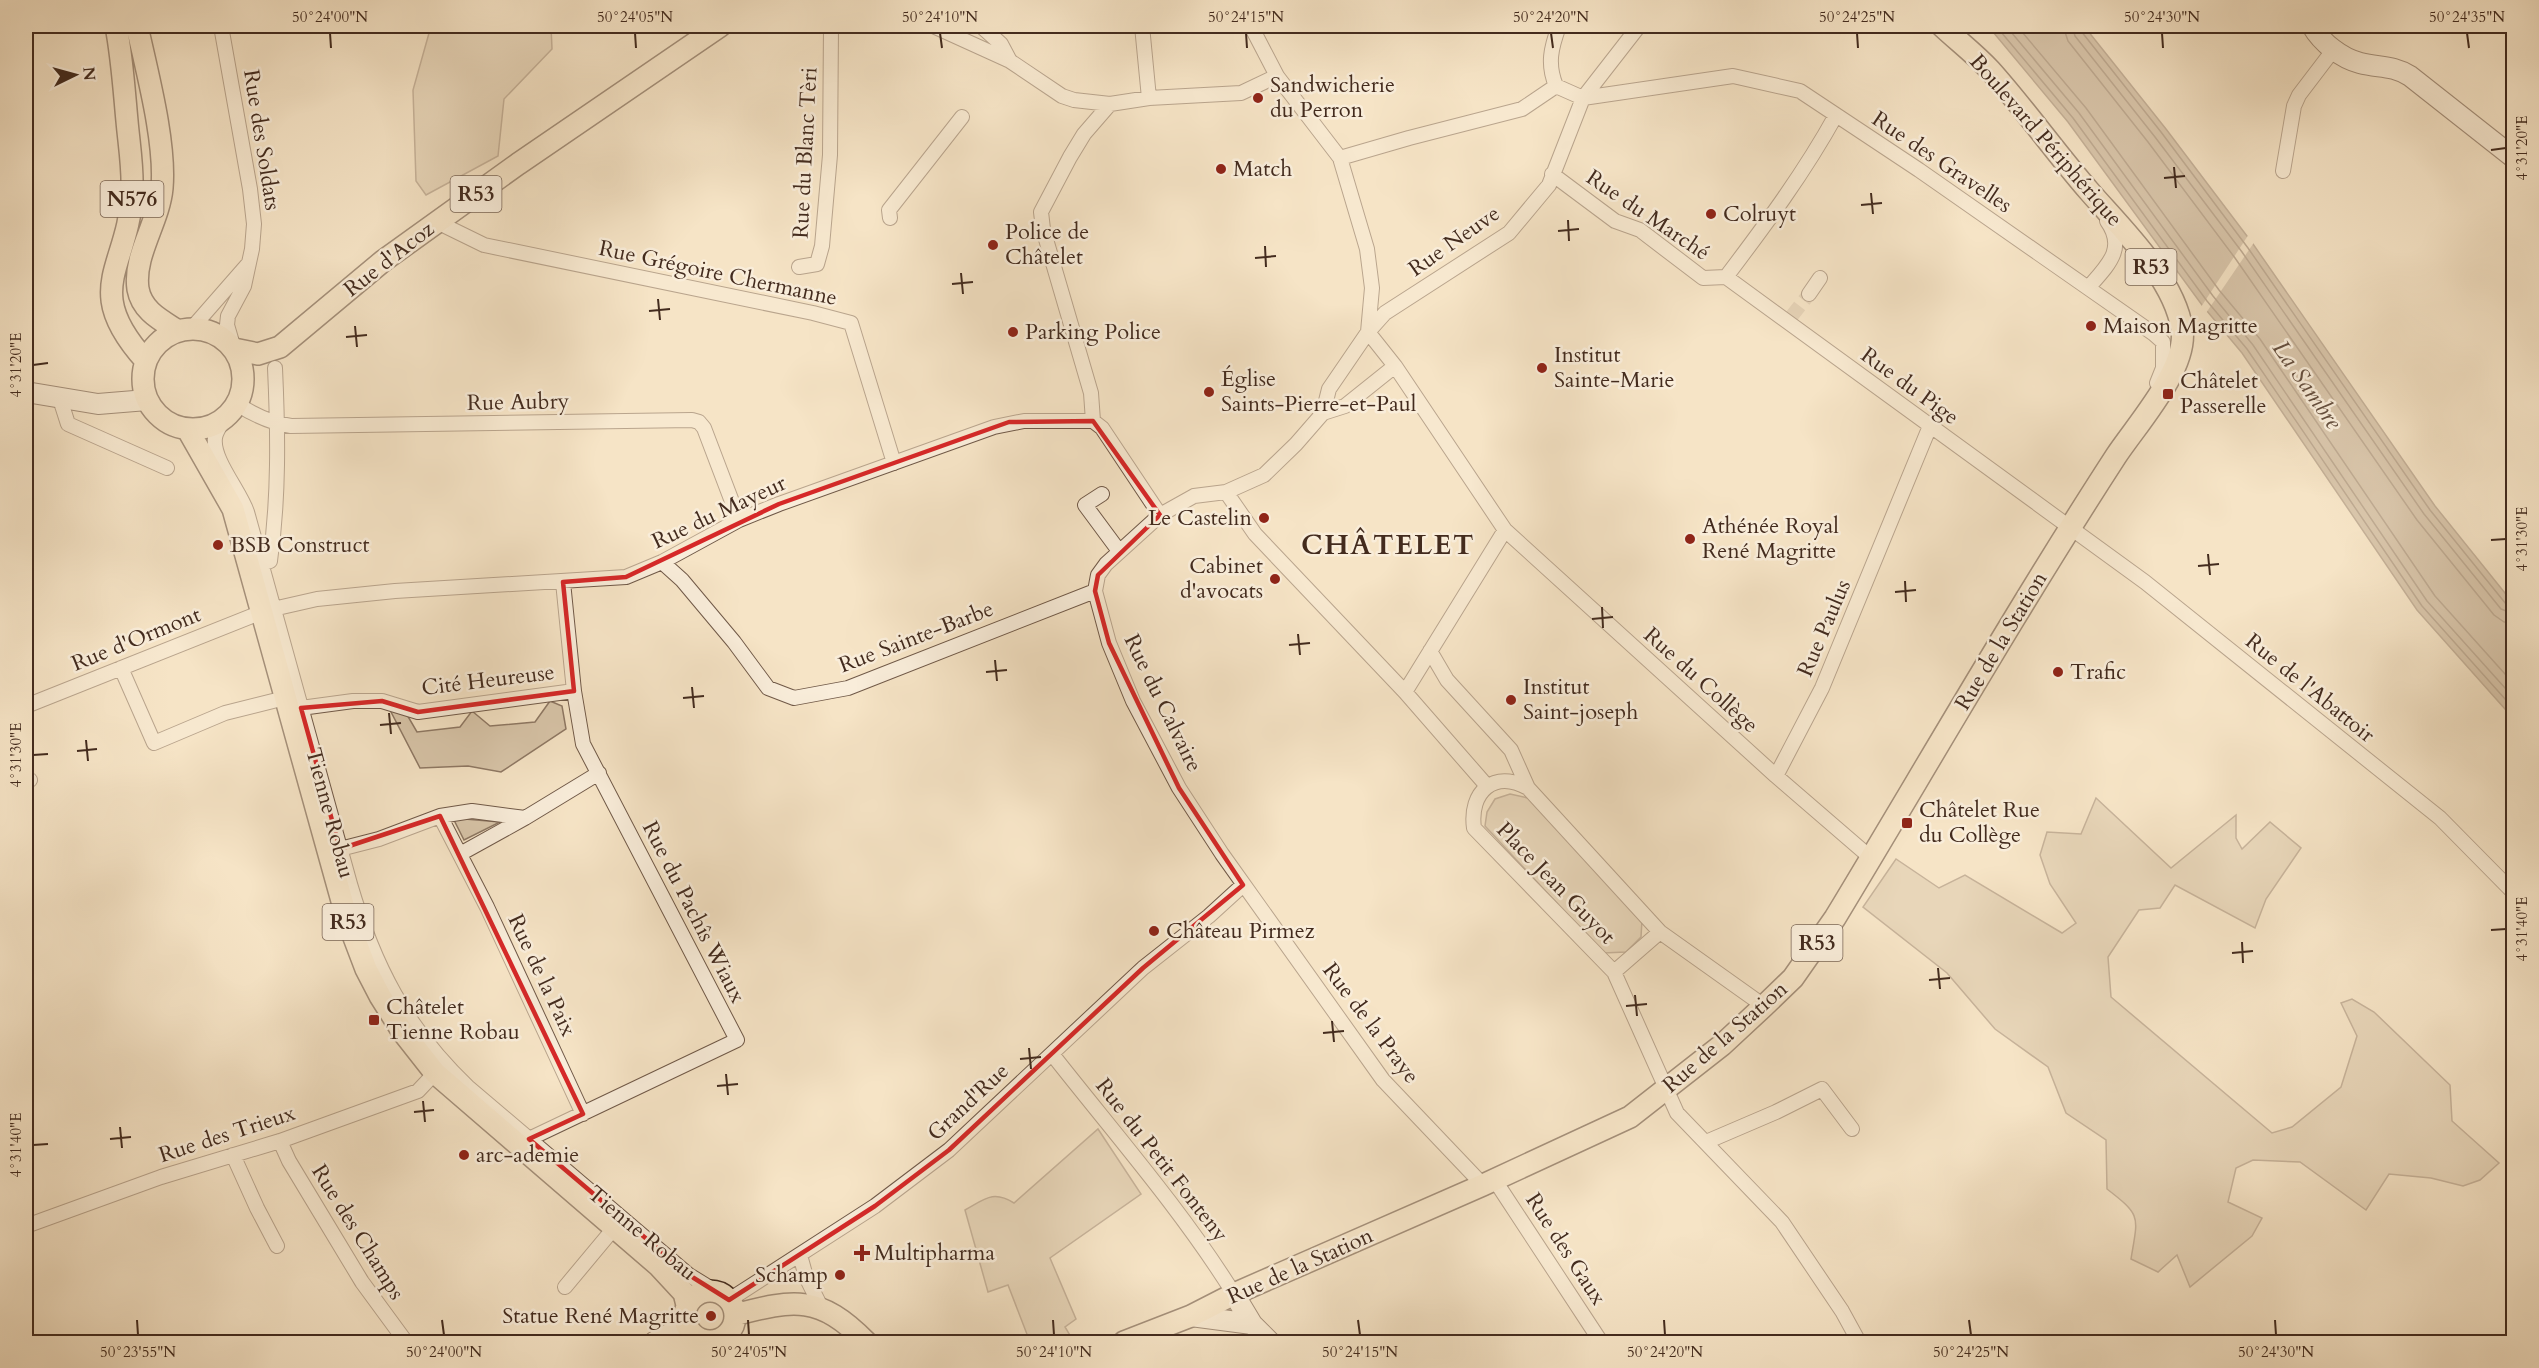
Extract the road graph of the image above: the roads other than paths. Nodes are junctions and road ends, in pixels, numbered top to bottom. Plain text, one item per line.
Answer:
1 (116, 26) edge
2 (137, 26) edge
3 (221, 26) edge
4 (720, 26) edge
5 (831, 26) edge
6 (933, 26) edge
7 (981, 26) edge
8 (1142, 26) edge
9 (1251, 26) edge
10 (1559, 26) edge
11 (1639, 26) edge
12 (1942, 26) edge
13 (1951, 26) edge
14 (2312, 26) edge
15 (2334, 49) junction
16 (1010, 61) junction
17 (1987, 68) junction
18 (1277, 76) junction
19 (1556, 86) junction
20 (1149, 98) junction
21 (1583, 98) junction
22 (1110, 104) junction
23 (1836, 115) junction
24 (962, 117) dead end
25 (1340, 158) junction
26 (2514, 158) edge
27 (2283, 171) dead end
28 (1552, 174) junction
29 (2090, 191) junction
30 (890, 218) dead end
31 (437, 222) junction
32 (250, 262) junction
33 (799, 267) dead end
34 (1726, 277) junction
35 (1820, 278) dead end
36 (2088, 288) junction
37 (1809, 294) tunnel mouth
38 (185, 330) junction
39 (1368, 332) junction
40 (234, 349) junction
41 (2180, 357) joint
42 (146, 360) junction
43 (1395, 366) junction
44 (275, 368) dead end
45 (26, 392) edge
46 (60, 399) junction
47 (147, 400) junction
48 (231, 410) junction
49 (1323, 413) junction
50 (1093, 421) junction
51 (277, 423) junction
52 (1930, 426) junction
53 (188, 429) junction
54 (2133, 429) junction
55 (894, 463) junction
56 (167, 468) dead end
57 (1226, 492) junction
58 (1102, 494) dead end
59 (1160, 515) junction
60 (739, 520) junction
61 (2069, 528) junction
62 (1505, 530) junction
63 (1119, 551) junction
64 (662, 562) junction
65 (261, 564) junction
66 (563, 582) junction
67 (1095, 591) junction
68 (268, 610) junction
69 (1430, 651) junction
70 (121, 668) junction
71 (574, 691) junction
72 (1405, 692) junction
73 (293, 703) junction
74 (26, 706) edge
75 (599, 772) junction
76 (1776, 776) junction
77 (1487, 786) junction
78 (1528, 788) junction
79 (440, 816) junction
80 (525, 818) junction
81 (340, 849) junction
82 (460, 854) junction
83 (1871, 858) junction
84 (1243, 885) junction
85 (2514, 893) edge
86 (1660, 932) junction
87 (1614, 972) junction
88 (1764, 1006) junction
89 (1052, 1054) junction
90 (435, 1073) junction
91 (1666, 1088) junction
92 (583, 1114) junction
93 (1852, 1129) dead end
94 (529, 1139) junction
95 (280, 1141) junction
96 (1706, 1142) junction
97 (233, 1155) junction
98 (1489, 1182) junction
99 (26, 1226) edge
100 (615, 1227) junction
101 (277, 1245) dead end
102 (800, 1256) junction
103 (565, 1287) dead end
104 (1232, 1290) junction
105 (726, 1302) junction
106 (822, 1309) junction
107 (687, 1315) junction
108 (1191, 1316) junction
109 (1252, 1324) junction
110 (406, 1342) edge
111 (654, 1342) edge
112 (709, 1342) edge
113 (866, 1342) edge
114 (1124, 1342) edge
115 (1270, 1342) edge
116 (1601, 1342) edge
117 (1859, 1342) edge

1 - 42 main road, N576
2 - 38 main road, N576
3 - 32 street, Rue des Soldats
4 - 31 main road, Rue d'Acoz / R53
5 - 33 street, Rue du Blanc Tèri
6 - 16 street
7 - 16 street
8 - 20 street
9 - 18 street
10 - 19 street
11 - 21 street, Rue Neuve
12 - 17 main road, Boulevard Périphérique / R53
13 - 17 main road
14 - 15 main road
15 - 26 main road
15 - 27 street
16 - 22 street
17 - 29 main road, Boulevard Périphérique / R53
18 - 20 street
18 - 25 street
19 - 21 street
19 - 25 street
20 - 22 street
21 - 23 street, Rue des Gravelles
21 - 28 street, Rue Neuve
22 - 50 street
23 - 34 street
23 - 36 street, Rue des Gravelles
24 - 30 street
25 - 39 street
28 - 34 street, Rue du Marché
28 - 39 street, Rue Neuve
29 - 36 street
29 - 41 main road, Boulevard Périphérique / R53
31 - 40 main road, Rue d'Acoz / R53
31 - 55 street, Rue Grégoire Chermanne
32 - 38 street
32 - 40 street, Rue des Soldats
34 - 52 street, Rue du Pige
35 - 37 street
36 - 54 street, Rue des Gravelles
38 - 40 main road, R53
38 - 42 main road
39 - 43 street, Rue du Collège
39 - 49 street, Rue Neuve
40 - 48 main road
41 - 54 main road, Rue de la Station / R53
42 - 47 main road
43 - 49 street
43 - 62 street, Rue du Collège
44 - 51 street
45 - 46 main road
46 - 47 main road
46 - 56 street
47 - 53 main road
48 - 51 street, Rue Aubry
48 - 53 main road
48 - 65 street, Tienne Robau
49 - 57 street
50 - 55 street, Rue du Mayeur
50 - 59 street
51 - 60 street, Rue Aubry
51 - 65 street
52 - 61 street, Rue du Pige
52 - 76 street, Rue Paulus
53 - 68 main road, Tienne Robau / R53
54 - 61 main road, Rue de la Station / R53
55 - 60 street, Rue du Mayeur
57 - 59 street
57 - 72 street
58 - 63 street
59 - 63 street
60 - 64 street, Rue du Mayeur
61 - 83 main road, Rue de la Station / R53
61 - 85 street, Rue de l'Abattoir
62 - 69 street
62 - 76 street, Rue du Collège
63 - 67 street
64 - 66 street, Rue du Mayeur
64 - 67 street, Rue Sainte-Barbe
65 - 68 street, Tienne Robau
66 - 68 street, Rue du Mayeur
66 - 71 street, Rue du Pachîs Wiaux
67 - 84 street, Rue du Calvaire
68 - 70 street, Rue d'Ormont
68 - 73 main road, Tienne Robau / R53
69 - 72 street
69 - 78 street
70 - 73 street, Cité Heureuse
70 - 74 street, Rue d'Ormont
71 - 73 street, Cité Heureuse
71 - 75 street, Rue du Pachîs Wiaux
72 - 77 street
73 - 81 street, Tienne Robau
73 - 90 main road, Tienne Robau / R53
75 - 80 street
75 - 92 street, Rue du Pachîs Wiaux
76 - 83 street, Rue du Collège
77 - 78 street, Place Jean Guyot
77 - 87 street, Place Jean Guyot
78 - 86 street, Place Jean Guyot
79 - 80 street
79 - 81 street
79 - 82 street, Rue de la Paix
80 - 82 street
81 - 94 street, Tienne Robau
82 - 92 street, Rue de la Paix
83 - 88 main road, Rue de la Station / R53
84 - 89 street, Grand'Rue
84 - 98 street, Rue de la Praye
86 - 87 street, Place Jean Guyot
86 - 88 street
87 - 91 street
88 - 91 main road, Rue de la Station / R53
89 - 102 street, Grand'Rue
89 - 104 street, Rue du Petit Fonteny
90 - 95 street, Rue des Trieux
90 - 100 main road, Tienne Robau / R53
91 - 96 street
91 - 98 main road, Rue de la Station / R53
92 - 94 street, Rue du Pachîs Wiaux
93 - 96 street
94 - 105 street, Tienne Robau
95 - 97 street, Rue des Trieux
95 - 110 street, Rue des Champs
96 - 117 street
97 - 99 street, Rue des Trieux
97 - 101 street
98 - 104 main road, Rue de la Station / R53
98 - 116 street, Rue des Gaux
100 - 103 street
100 - 107 main road, Tienne Robau / R53
102 - 105 street, Grand'Rue
102 - 106 street
104 - 108 main road, Rue de la Station / R53
104 - 109 main road
105 - 106 main road
105 - 107 main road
105 - 112 main road, R53
106 - 113 main road
107 - 111 main road
107 - 112 main road, R53
108 - 109 main road
108 - 114 main road, Rue de la Station / R53
109 - 115 main road

